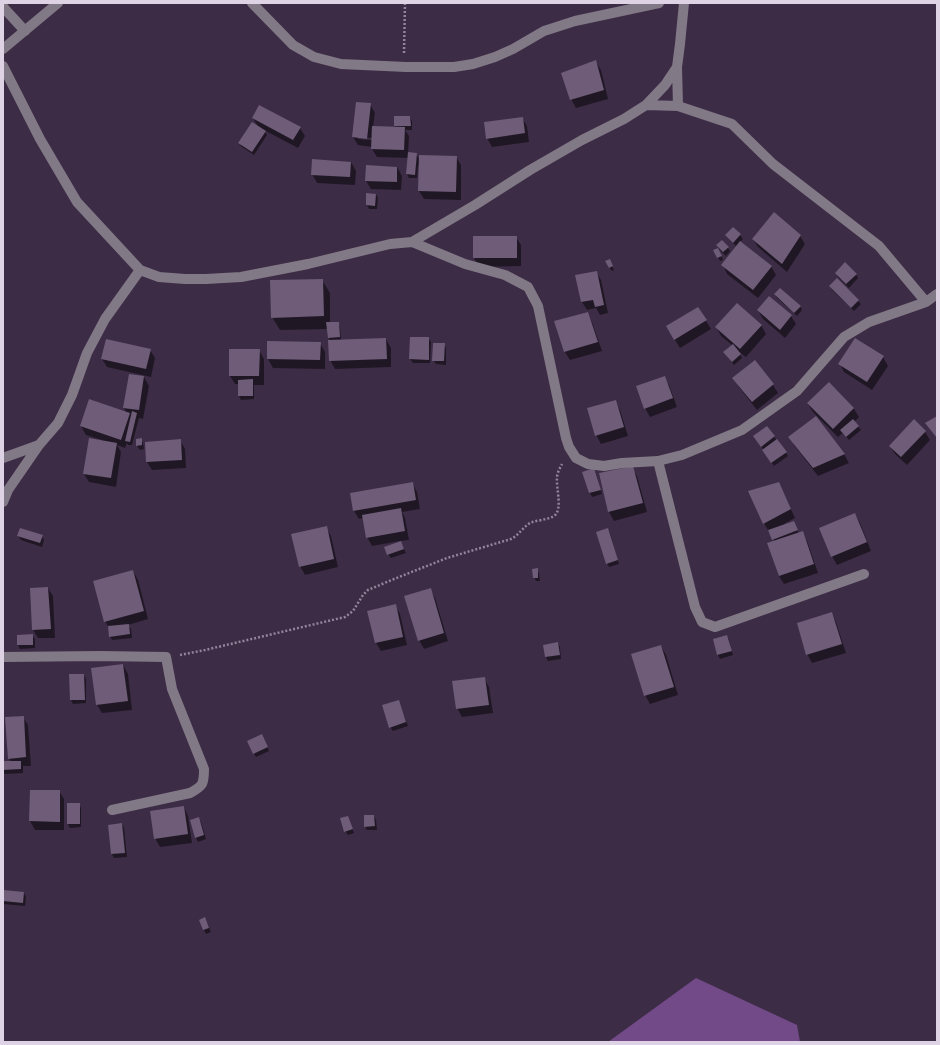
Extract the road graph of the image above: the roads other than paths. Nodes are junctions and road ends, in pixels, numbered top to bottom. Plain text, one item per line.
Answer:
1 (58, 3) edge
2 (252, 3) edge
3 (659, 3) edge
4 (684, 3) edge
5 (3, 7) edge
6 (24, 31) junction
7 (3, 49) edge
8 (3, 66) edge
9 (677, 67) junction
10 (646, 105) junction
11 (678, 106) junction
12 (412, 242) junction
13 (140, 270) junction
14 (937, 294) edge
15 (926, 302) junction
16 (39, 445) junction
17 (3, 458) edge
18 (658, 461) junction
19 (3, 502) edge
20 (864, 574) dead end
21 (3, 657) edge
22 (112, 810) dead end

1 - 6 street
2 - 3 street
4 - 9 street
5 - 6 street
6 - 7 street
8 - 13 street
9 - 10 street
9 - 11 street
10 - 11 street
10 - 12 street
11 - 15 street
12 - 13 street
12 - 18 street
13 - 16 street
14 - 15 street
15 - 18 street
16 - 17 street
16 - 19 street
18 - 20 street
21 - 22 street

